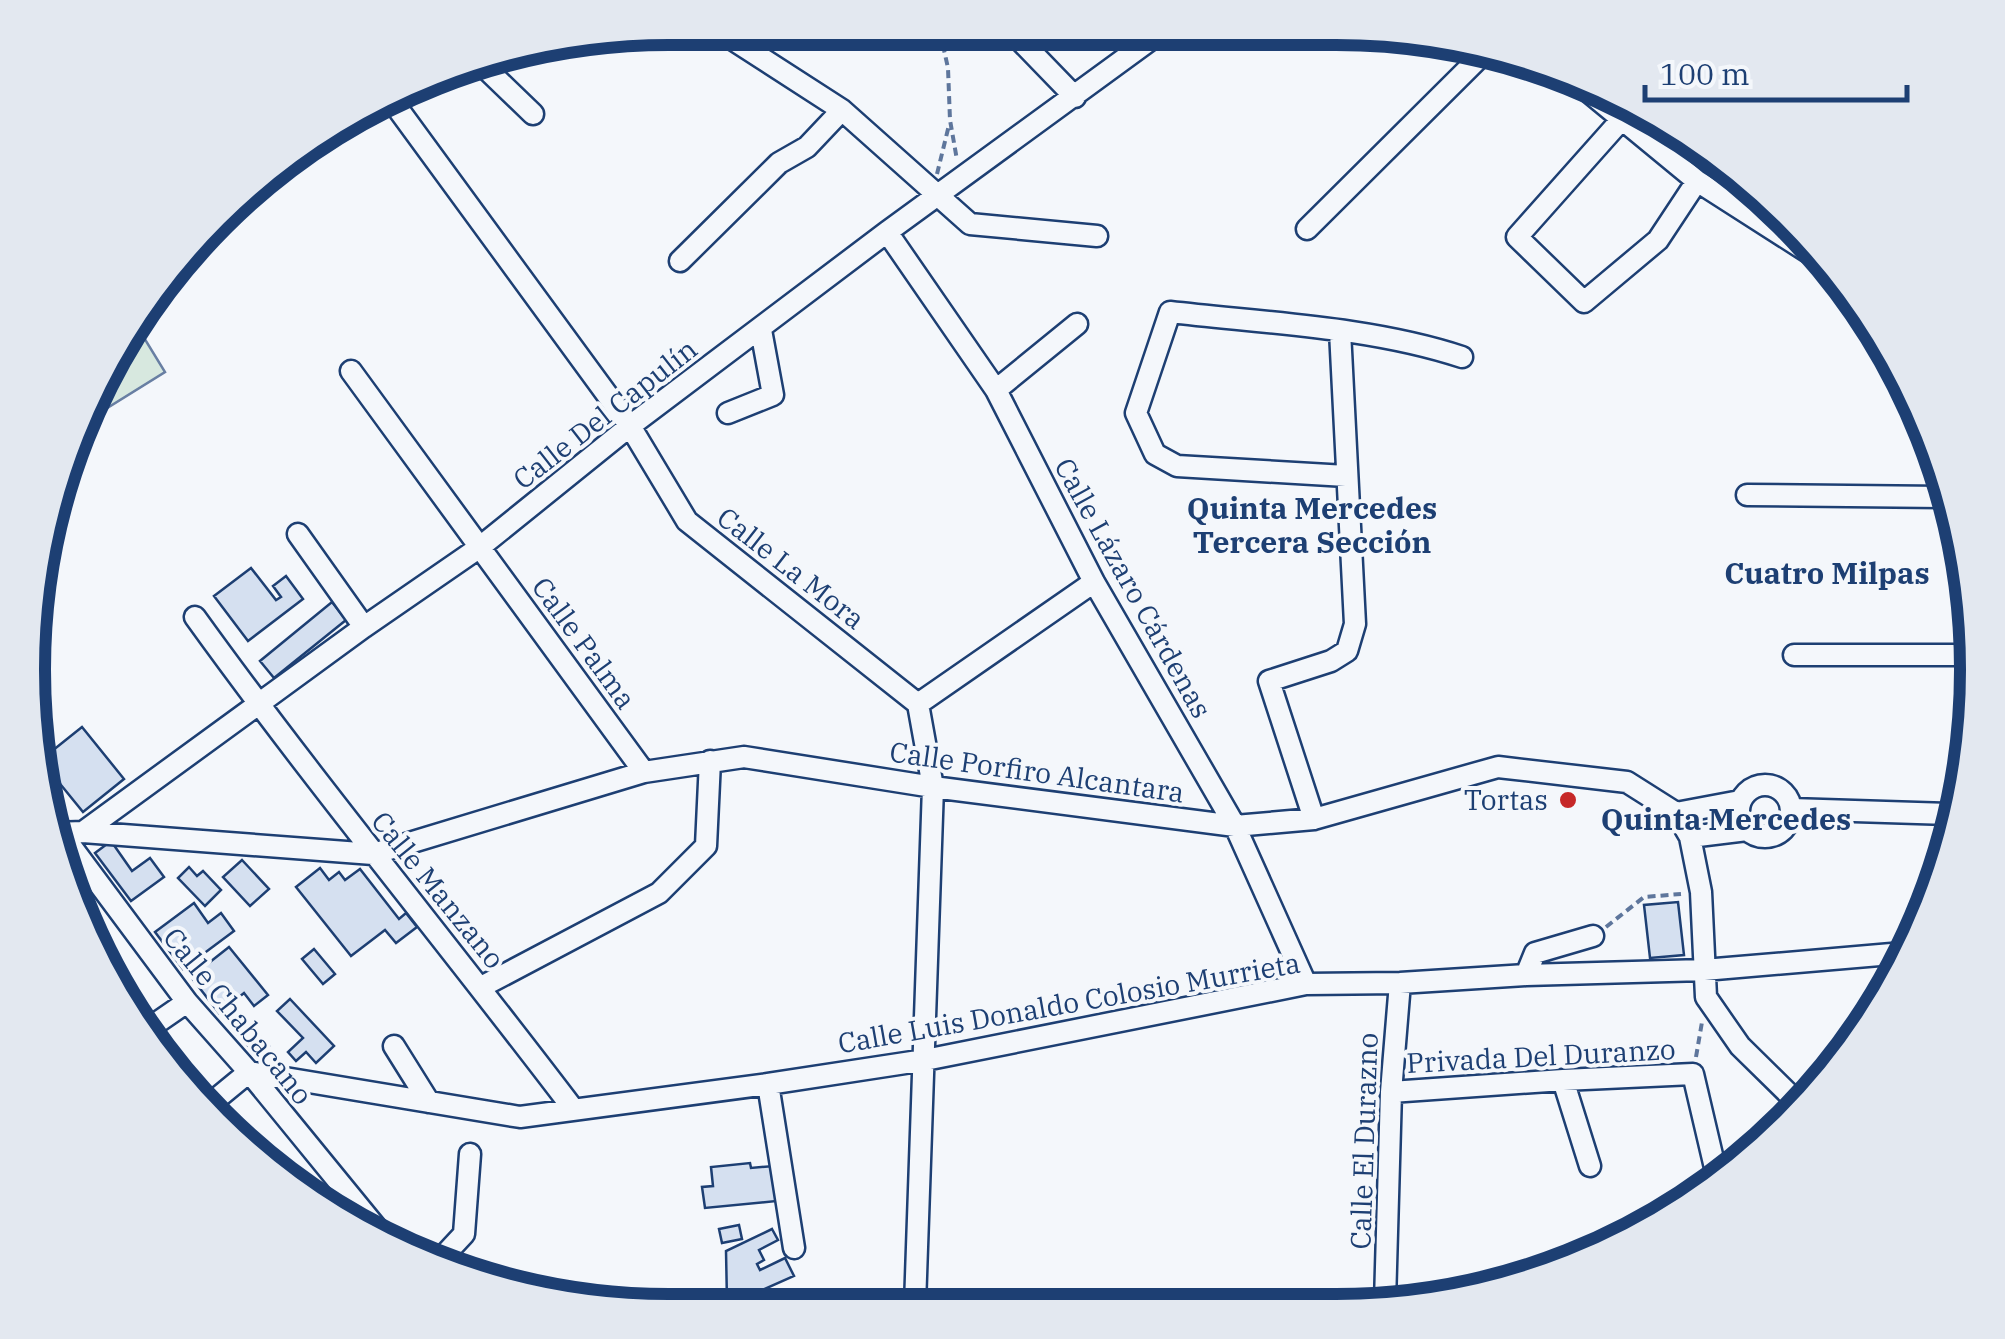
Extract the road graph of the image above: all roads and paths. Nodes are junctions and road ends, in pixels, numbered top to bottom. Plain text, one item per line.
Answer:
1 (741, 45) edge
2 (943, 45) edge
3 (1025, 45) edge
4 (1145, 45) edge
5 (1476, 61) edge
6 (488, 72) edge
7 (1075, 97) junction
8 (397, 107) edge
9 (1607, 107) edge
10 (842, 110) junction
11 (532, 114) dead end
12 (1622, 119) junction
13 (950, 120) junction
14 (964, 178) junction
15 (1698, 181) junction
16 (936, 193) junction
17 (1307, 229) dead end
18 (887, 232) junction
19 (1097, 236) dead end
20 (1786, 238) edge
21 (680, 261) dead end
22 (1077, 324) dead end
23 (761, 330) junction
24 (1340, 332) junction
25 (1462, 357) dead end
26 (351, 371) dead end
27 (996, 390) junction
28 (728, 413) dead end
29 (630, 426) junction
30 (1346, 476) junction
31 (1746, 496) dead end
32 (1936, 498) edge
33 (298, 534) dead end
34 (480, 547) junction
35 (1094, 582) junction
36 (195, 617) dead end
37 (364, 626) junction
38 (1794, 655) dead end
39 (1960, 656) edge
40 (258, 704) junction
41 (918, 704) junction
42 (710, 761) junction
43 (644, 772) junction
44 (934, 787) junction
45 (1740, 801) junction
46 (1792, 809) junction
47 (1676, 813) junction
48 (1943, 814) edge
49 (1314, 820) junction
50 (1234, 826) junction
51 (1747, 830) junction
52 (67, 832) edge
53 (1690, 836) junction
54 (373, 854) junction
55 (1701, 892) junction
56 (1593, 936) joint
57 (1892, 954) edge
58 (1704, 970) junction
59 (1526, 975) junction
60 (1400, 983) junction
61 (1306, 984) junction
62 (481, 987) junction
63 (1706, 997) junction
64 (186, 1002) junction
65 (155, 1024) edge
66 (394, 1046) dead end
67 (925, 1060) junction
68 (250, 1072) junction
69 (1693, 1074) junction
70 (1563, 1080) junction
71 (768, 1084) junction
72 (1391, 1092) junction
73 (1791, 1096) edge
74 (217, 1099) edge
75 (429, 1102) junction
76 (574, 1110) junction
77 (470, 1154) dead end
78 (1590, 1166) dead end
79 (1715, 1166) edge
80 (343, 1202) edge
81 (794, 1248) dead end
82 (447, 1252) edge
83 (1386, 1292) edge
84 (915, 1294) edge

1 - 10 street
2 - 13 path
3 - 7 street
4 - 7 street, Calle Del Capulín
5 - 17 street
6 - 11 street
7 - 14 street, Calle Del Capulín
8 - 29 street, Calle La Mora
9 - 12 street
10 - 16 street
10 - 21 street
12 - 15 street
12 - 15 street
13 - 14 path
13 - 16 path
14 - 16 street, Calle Del Capulín
15 - 20 street
16 - 18 street, Calle Del Capulín
16 - 19 street
18 - 23 street, Calle Del Capulín
18 - 27 street, Calle Lázaro Cárdenas
22 - 27 street
23 - 28 street
23 - 29 street, Calle Del Capulín
24 - 25 street
24 - 30 street
24 - 30 street
26 - 34 street, Calle Palma
27 - 35 street, Calle Lázaro Cárdenas
29 - 34 street, Calle Del Capulín
29 - 41 street, Calle La Mora
30 - 49 street
31 - 32 street
33 - 37 street
34 - 37 street, Calle Del Capulín
34 - 43 street, Calle Palma
35 - 41 street
35 - 50 street, Calle Lázaro Cárdenas
36 - 40 street, Calle Manzano
37 - 40 street, Calle Del Capulín
38 - 39 street
40 - 52 street, Calle Del Capulín
40 - 54 street, Calle Manzano
41 - 44 street
42 - 43 street, Calle Porfiro Alcantara
42 - 44 street, Calle Porfiro Alcantara
42 - 62 street
43 - 54 street, Calle Porfiro Alcantara
44 - 50 street, Calle Porfiro Alcantara
44 - 67 street
45 - 46 street
45 - 47 street
45 - 51 street
46 - 48 street
46 - 51 street
47 - 49 street, Calle Porfiro Alcantara
47 - 53 street, Calle Porfiro Alcantara
49 - 50 street, Calle Porfiro Alcantara
50 - 61 street, Calle Lázaro Cárdenas
51 - 53 street
52 - 54 street, Calle Porfiro Alcantara
52 - 64 street, Calle Chabacano
53 - 55 street, Calle Porfiro Alcantara
54 - 62 street, Calle Manzano
55 - 56 path
55 - 58 street, Calle Porfiro Alcantara
56 - 59 street
57 - 58 street, Calle Luis Donaldo Colosio Murrieta
58 - 59 street, Calle Luis Donaldo Colosio Murrieta
58 - 63 street, Calle Porfiro Alcantara
59 - 60 street, Calle Luis Donaldo Colosio Murrieta
60 - 61 street, Calle Luis Donaldo Colosio Murrieta
60 - 72 street, Calle El Durazno
61 - 67 street, Calle Luis Donaldo Colosio Murrieta
62 - 76 street, Calle Manzano
63 - 69 path
63 - 73 street
64 - 65 street
64 - 68 street, Calle Chabacano
66 - 75 street
67 - 71 street, Calle Luis Donaldo Colosio Murrieta
67 - 84 street
68 - 74 street
68 - 75 street, Calle Luis Donaldo Colosio Murrieta
68 - 80 street, Calle Chabacano
69 - 70 street, Privada Del Duranzo
69 - 79 street
70 - 72 street, Privada Del Duranzo
70 - 78 street
71 - 76 street, Calle Luis Donaldo Colosio Murrieta
71 - 81 street
72 - 83 street, Calle El Durazno
75 - 76 street, Calle Luis Donaldo Colosio Murrieta
77 - 82 street

